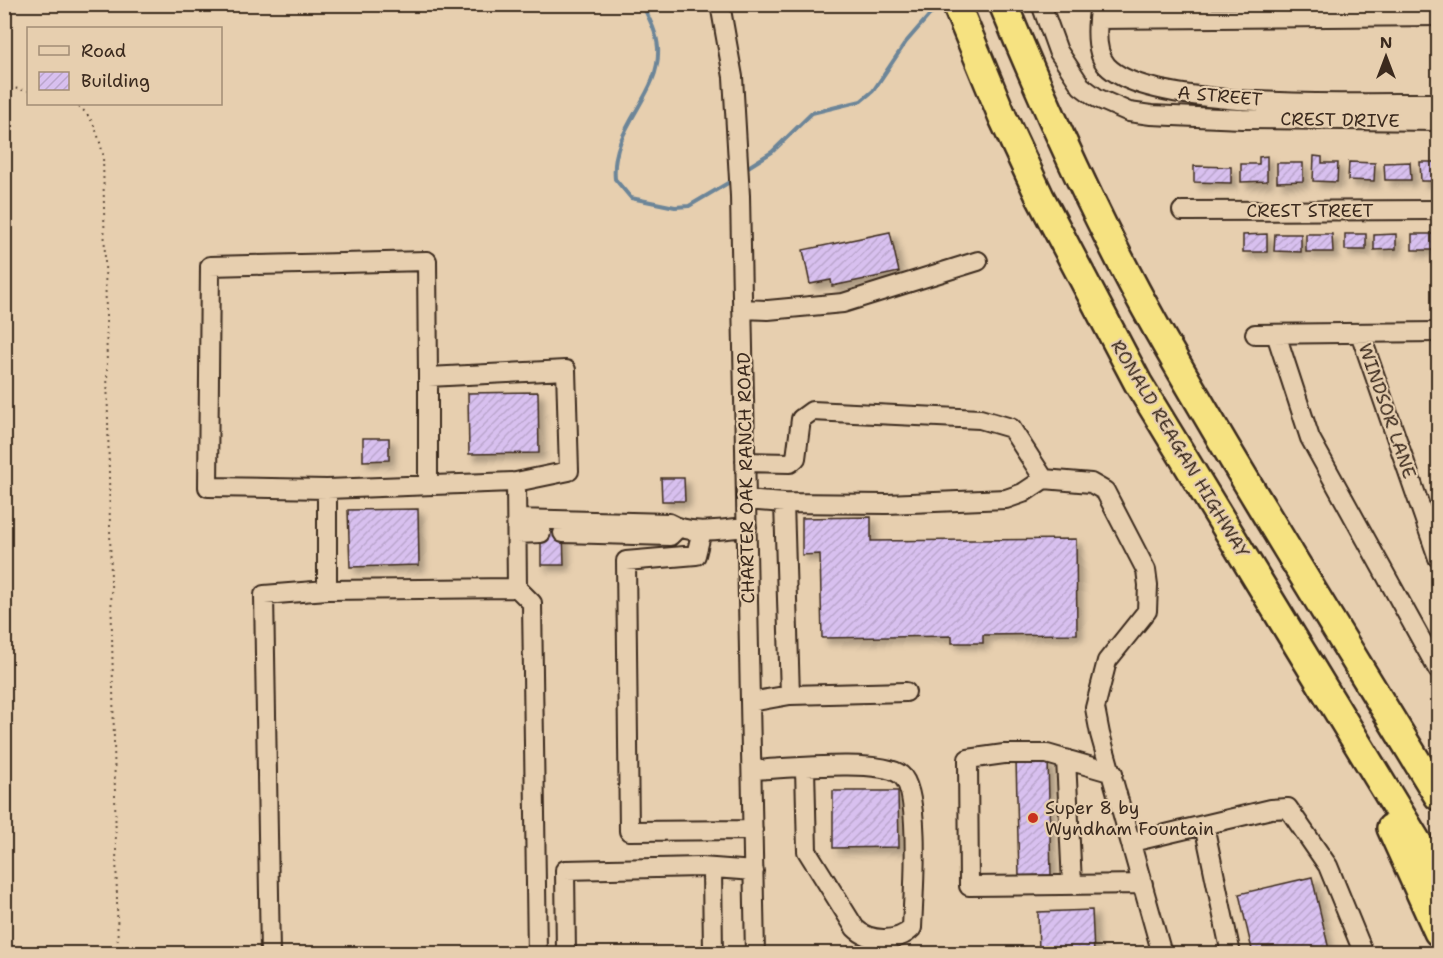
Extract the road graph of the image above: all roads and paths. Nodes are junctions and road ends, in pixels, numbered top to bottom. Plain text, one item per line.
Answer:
1 (720, 4) edge
2 (957, 4) edge
3 (1003, 4) edge
4 (1041, 4) edge
5 (1099, 12) edge
6 (1438, 16) edge
7 (4, 86) edge
8 (27, 91) edge
9 (1438, 103) edge
10 (76, 105) edge
11 (1438, 121) edge
12 (1438, 210) edge
13 (1182, 211) dead end
14 (978, 261) dead end
15 (742, 309) junction
16 (1438, 332) edge
17 (1359, 333) junction
18 (1255, 334) dead end
19 (1276, 334) junction
20 (428, 376) junction
21 (745, 462) junction
22 (1044, 479) junction
23 (516, 482) junction
24 (428, 485) junction
25 (327, 489) junction
26 (746, 500) junction
27 (784, 503) junction
28 (517, 526) junction
29 (747, 527) junction
30 (677, 529) junction
31 (702, 531) junction
32 (541, 533) dead end
33 (563, 533) dead end
34 (1438, 558) edge
35 (517, 588) junction
36 (327, 590) junction
37 (1315, 594) junction
38 (1438, 670) edge
39 (906, 692) dead end
40 (790, 695) junction
41 (750, 702) junction
42 (1333, 704) junction
43 (1066, 759) junction
44 (805, 768) junction
45 (752, 770) junction
46 (1113, 773) junction
47 (1438, 777) edge
48 (1438, 796) edge
49 (1204, 825) junction
50 (753, 830) junction
51 (1132, 842) junction
52 (712, 868) junction
53 (754, 871) junction
54 (1438, 876) edge
55 (1072, 884) junction
56 (1143, 884) junction
57 (1438, 932) edge
58 (118, 954) edge
59 (270, 954) edge
60 (537, 954) edge
61 (566, 954) edge
62 (713, 954) edge
63 (755, 954) edge
64 (1162, 954) edge
65 (1231, 954) edge
66 (1365, 954) edge

1 - 15 street, CHARTER OAK RANCH ROAD
2 - 42 highway, RONALD REAGAN HIGHWAY
3 - 37 highway
4 - 11 street, CREST DRIVE
5 - 6 street
5 - 9 street, A STREET
7 - 8 path
10 - 58 path
12 - 13 street, CREST STREET
14 - 15 street
15 - 21 street, CHARTER OAK RANCH ROAD
16 - 17 street, WINDSOR LANE
17 - 19 street, WINDSOR LANE
17 - 34 street, WINDSOR LANE
18 - 19 street, WINDSOR LANE
19 - 38 street
20 - 23 street
20 - 24 street
20 - 25 street
21 - 22 street
21 - 26 street, CHARTER OAK RANCH ROAD
22 - 27 street
22 - 46 street
23 - 24 street
23 - 28 street
24 - 25 street
25 - 36 street
26 - 27 street
26 - 29 street, CHARTER OAK RANCH ROAD
27 - 40 street
28 - 30 street
28 - 32 street
28 - 35 street
29 - 31 street
29 - 41 street, CHARTER OAK RANCH ROAD
30 - 31 street
30 - 33 street
31 - 50 street
35 - 36 street
35 - 60 street
36 - 59 street
37 - 47 highway
37 - 48 highway
39 - 40 street
40 - 41 street
41 - 45 street, CHARTER OAK RANCH ROAD
42 - 54 highway, RONALD REAGAN HIGHWAY
42 - 57 highway
43 - 46 street
43 - 55 street
43 - 55 street
44 - 44 street
44 - 45 street
45 - 50 street, CHARTER OAK RANCH ROAD
46 - 51 street
49 - 51 street
49 - 65 street
49 - 66 street
50 - 53 street, CHARTER OAK RANCH ROAD
51 - 56 street
52 - 53 street
52 - 61 street
52 - 62 street
53 - 63 street, CHARTER OAK RANCH ROAD
55 - 56 street
56 - 64 street

